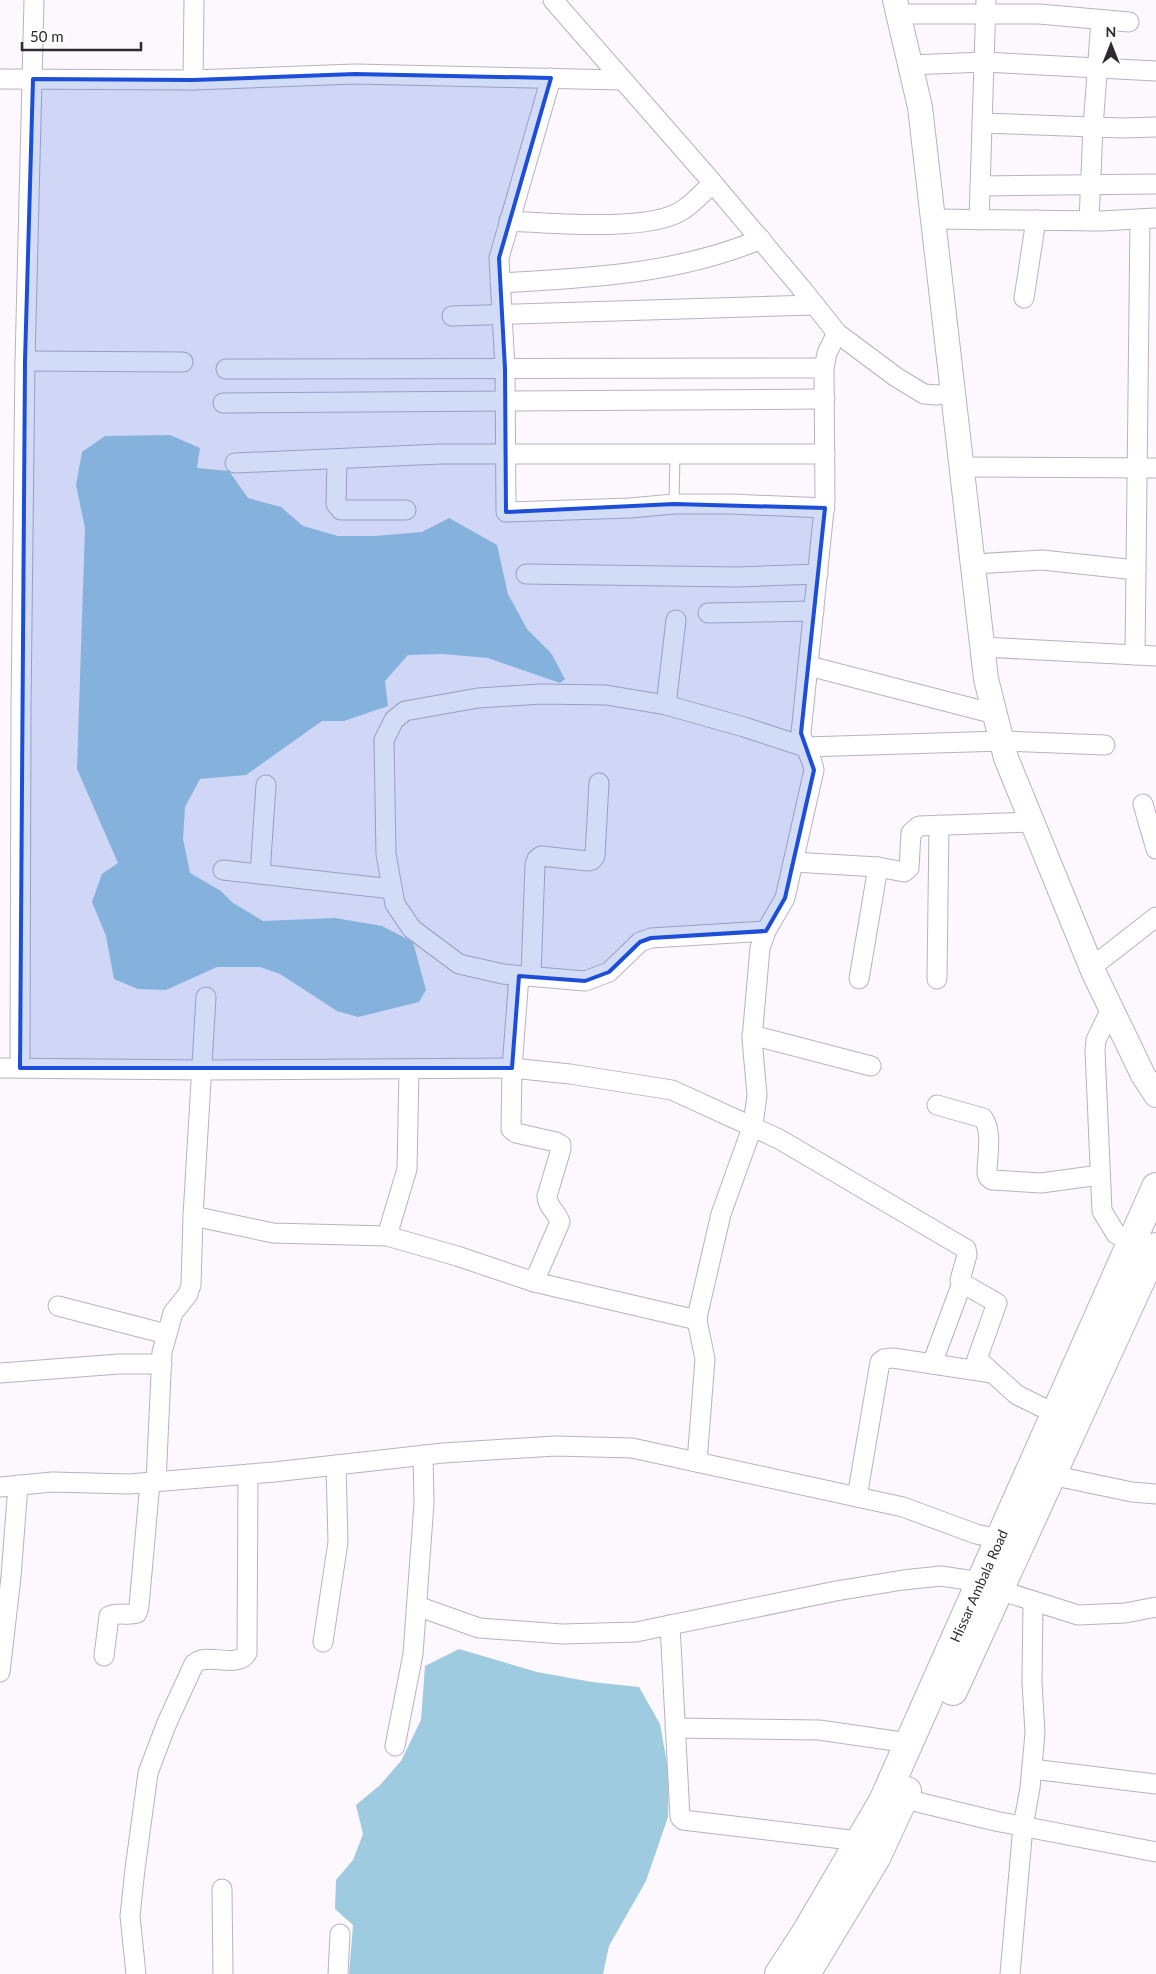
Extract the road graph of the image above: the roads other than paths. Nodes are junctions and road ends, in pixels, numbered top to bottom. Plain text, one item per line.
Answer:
1 (34, 0) edge
2 (194, 0) edge
3 (552, 0) edge
4 (897, 7) edge
5 (986, 7) edge
6 (1101, 20) junction
7 (1129, 22) dead end
8 (984, 62) junction
9 (911, 65) junction
10 (1097, 69) junction
11 (1156, 71) edge
12 (551, 78) junction
13 (0, 79) edge
14 (34, 79) junction
15 (193, 80) junction
16 (623, 80) junction
17 (982, 123) junction
18 (1093, 127) junction
19 (1156, 128) edge
20 (713, 183) junction
21 (1091, 184) junction
22 (1156, 184) edge
23 (980, 186) junction
24 (933, 219) junction
25 (1148, 219) edge
26 (978, 220) junction
27 (1036, 220) junction
28 (510, 221) junction
29 (1089, 221) junction
30 (761, 239) junction
31 (500, 284) junction
32 (1024, 298) dead end
33 (815, 305) junction
34 (502, 315) junction
35 (452, 316) dead end
36 (837, 333) junction
37 (25, 361) junction
38 (183, 362) dead end
39 (824, 368) junction
40 (226, 369) dead end
41 (505, 369) junction
42 (954, 392) junction
43 (825, 399) junction
44 (504, 400) junction
45 (224, 403) dead end
46 (506, 454) junction
47 (675, 454) junction
48 (825, 454) junction
49 (337, 459) junction
50 (235, 463) dead end
51 (962, 467) junction
52 (1156, 468) edge
53 (1137, 470) junction
54 (674, 504) junction
55 (825, 508) junction
56 (406, 510) dead end
57 (973, 564) junction
58 (1136, 570) junction
59 (526, 574) dead end
60 (818, 574) junction
61 (814, 611) junction
62 (708, 613) dead end
63 (676, 620) dead end
64 (982, 647) junction
65 (1135, 655) junction
66 (1156, 656) edge
67 (809, 666) junction
68 (666, 705) junction
69 (995, 714) junction
70 (1002, 741) junction
71 (1105, 745) dead end
72 (805, 747) junction
73 (599, 782) dead end
74 (266, 785) dead end
75 (1143, 804) dead end
76 (1033, 822) junction
77 (939, 824) junction
78 (1156, 849) edge
79 (793, 862) junction
80 (878, 867) junction
81 (223, 870) dead end
82 (260, 874) junction
83 (392, 889) junction
84 (1156, 916) edge
85 (766, 931) junction
86 (1092, 968) junction
87 (525, 976) junction
88 (937, 978) dead end
89 (859, 979) dead end
90 (206, 996) dead end
91 (1111, 1009) junction
92 (752, 1034) junction
93 (871, 1066) dead end
94 (0, 1068) edge
95 (20, 1068) junction
96 (512, 1068) junction
97 (201, 1070) junction
98 (409, 1070) junction
99 (1156, 1095) edge
100 (937, 1105) dead end
101 (753, 1126) junction
102 (1100, 1175) junction
103 (1156, 1187) edge
104 (193, 1216) junction
105 (387, 1236) junction
106 (1144, 1244) edge
107 (534, 1282) junction
108 (962, 1283) junction
109 (58, 1306) dead end
110 (697, 1320) junction
111 (166, 1334) junction
112 (162, 1364) junction
113 (932, 1364) junction
114 (0, 1373) edge
115 (992, 1373) junction
116 (1065, 1419) junction
117 (423, 1455) junction
118 (697, 1462) junction
119 (336, 1465) junction
120 (1041, 1473) junction
121 (248, 1474) junction
122 (153, 1482) junction
123 (9, 1486) edge
124 (1156, 1494) edge
125 (857, 1497) junction
126 (1010, 1541) junction
127 (990, 1586) junction
128 (1033, 1601) junction
129 (417, 1606) junction
130 (1156, 1607) edge
131 (670, 1624) junction
132 (323, 1642) dead end
133 (104, 1656) dead end
134 (0, 1672) edge
135 (675, 1728) junction
136 (909, 1743) junction
137 (395, 1746) dead end
138 (1032, 1769) junction
139 (1156, 1784) edge
140 (895, 1796) junction
141 (1023, 1826) junction
142 (859, 1841) junction
143 (1156, 1852) edge
144 (222, 1889) dead end
145 (340, 1934) dead end
146 (136, 1974) edge
147 (223, 1974) edge
148 (338, 1974) edge
149 (778, 1974) edge
150 (806, 1974) edge
151 (1010, 1974) edge

1 - 14 street
2 - 15 street
3 - 16 street
4 - 5 street
4 - 9 street
5 - 6 street
5 - 8 street
6 - 7 street
6 - 10 street
8 - 9 street
8 - 10 street
8 - 17 street
9 - 24 street
10 - 11 street
10 - 18 street
12 - 15 street
12 - 16 street
12 - 28 street
13 - 14 street
14 - 15 street
14 - 37 street
16 - 20 street
17 - 18 street
17 - 23 street
18 - 19 street
18 - 21 street
20 - 28 street
20 - 30 street
21 - 22 street
21 - 23 street
21 - 29 street
23 - 26 street
24 - 26 street
24 - 42 street
25 - 29 street
25 - 53 street
26 - 27 street
27 - 29 street
27 - 32 street
28 - 31 street
30 - 31 street
30 - 33 street
31 - 34 street
33 - 34 street
33 - 36 street
34 - 35 street
34 - 41 street
36 - 39 street
36 - 42 street
37 - 38 street
37 - 95 street
39 - 41 street
39 - 43 street
40 - 41 street
41 - 44 street
42 - 51 street
43 - 44 street
43 - 48 street
44 - 45 street
44 - 46 street
46 - 47 street
46 - 49 street
46 - 54 street
47 - 48 street
47 - 54 lane
48 - 55 street
49 - 50 street
49 - 56 street
51 - 53 street
51 - 57 street
52 - 53 street
53 - 58 street
54 - 55 street
55 - 60 street
57 - 58 street
57 - 64 street
58 - 65 street
59 - 60 street
60 - 61 street
61 - 62 street
61 - 67 street
63 - 68 street
64 - 65 street
64 - 69 street
65 - 66 street
67 - 69 street
67 - 72 street
68 - 72 street
68 - 83 street
69 - 70 street
70 - 71 street
70 - 72 street
70 - 76 street
72 - 79 street
73 - 87 street
74 - 82 street
75 - 78 street
76 - 77 street
76 - 86 street
77 - 80 street
77 - 88 street
79 - 80 street
79 - 85 street
80 - 89 street
81 - 82 street
82 - 83 street
83 - 87 street
84 - 86 street
85 - 87 street
85 - 92 street
86 - 91 street
87 - 96 street
90 - 97 street
91 - 99 street
91 - 102 street
92 - 93 street
92 - 101 street
94 - 95 street
95 - 97 street
96 - 98 street
96 - 101 street
96 - 107 street
97 - 98 street
97 - 104 street
98 - 105 street
100 - 102 street
101 - 108 street
101 - 110 street
102 - 106 street
103 - 106 main road, Hissar Ambala Road
104 - 105 street
104 - 111 street
105 - 107 street
106 - 116 main road, Hissar Ambala Road
107 - 110 street
108 - 113 street
108 - 115 street
109 - 111 street
110 - 118 street
111 - 112 street
112 - 114 street
112 - 122 street
113 - 115 street
113 - 125 street
115 - 116 street
116 - 120 main road, Hissar Ambala Road
117 - 118 street
117 - 119 street
117 - 129 street
118 - 125 street
119 - 121 street
119 - 132 street
120 - 124 street
120 - 126 main road, Hissar Ambala Road
121 - 122 street
121 - 146 street
122 - 123 street
122 - 133 street
123 - 134 street
125 - 126 street
126 - 127 main road, Hissar Ambala Road
127 - 128 street
127 - 131 street
127 - 136 main road, Hissar Ambala Road
127 - 140 main road, Hissar Ambala Road
128 - 130 street
128 - 138 street
129 - 131 street
129 - 137 street
131 - 135 street
135 - 136 street
135 - 142 street
136 - 140 main road, Hissar Ambala Road
138 - 139 street
138 - 141 street
140 - 141 street
140 - 142 main road, Hissar Ambala Road
140 - 150 main road, Hissar Ambala Road
141 - 143 street
141 - 151 street
142 - 149 main road, Hissar Ambala Road
144 - 147 street
145 - 148 street

